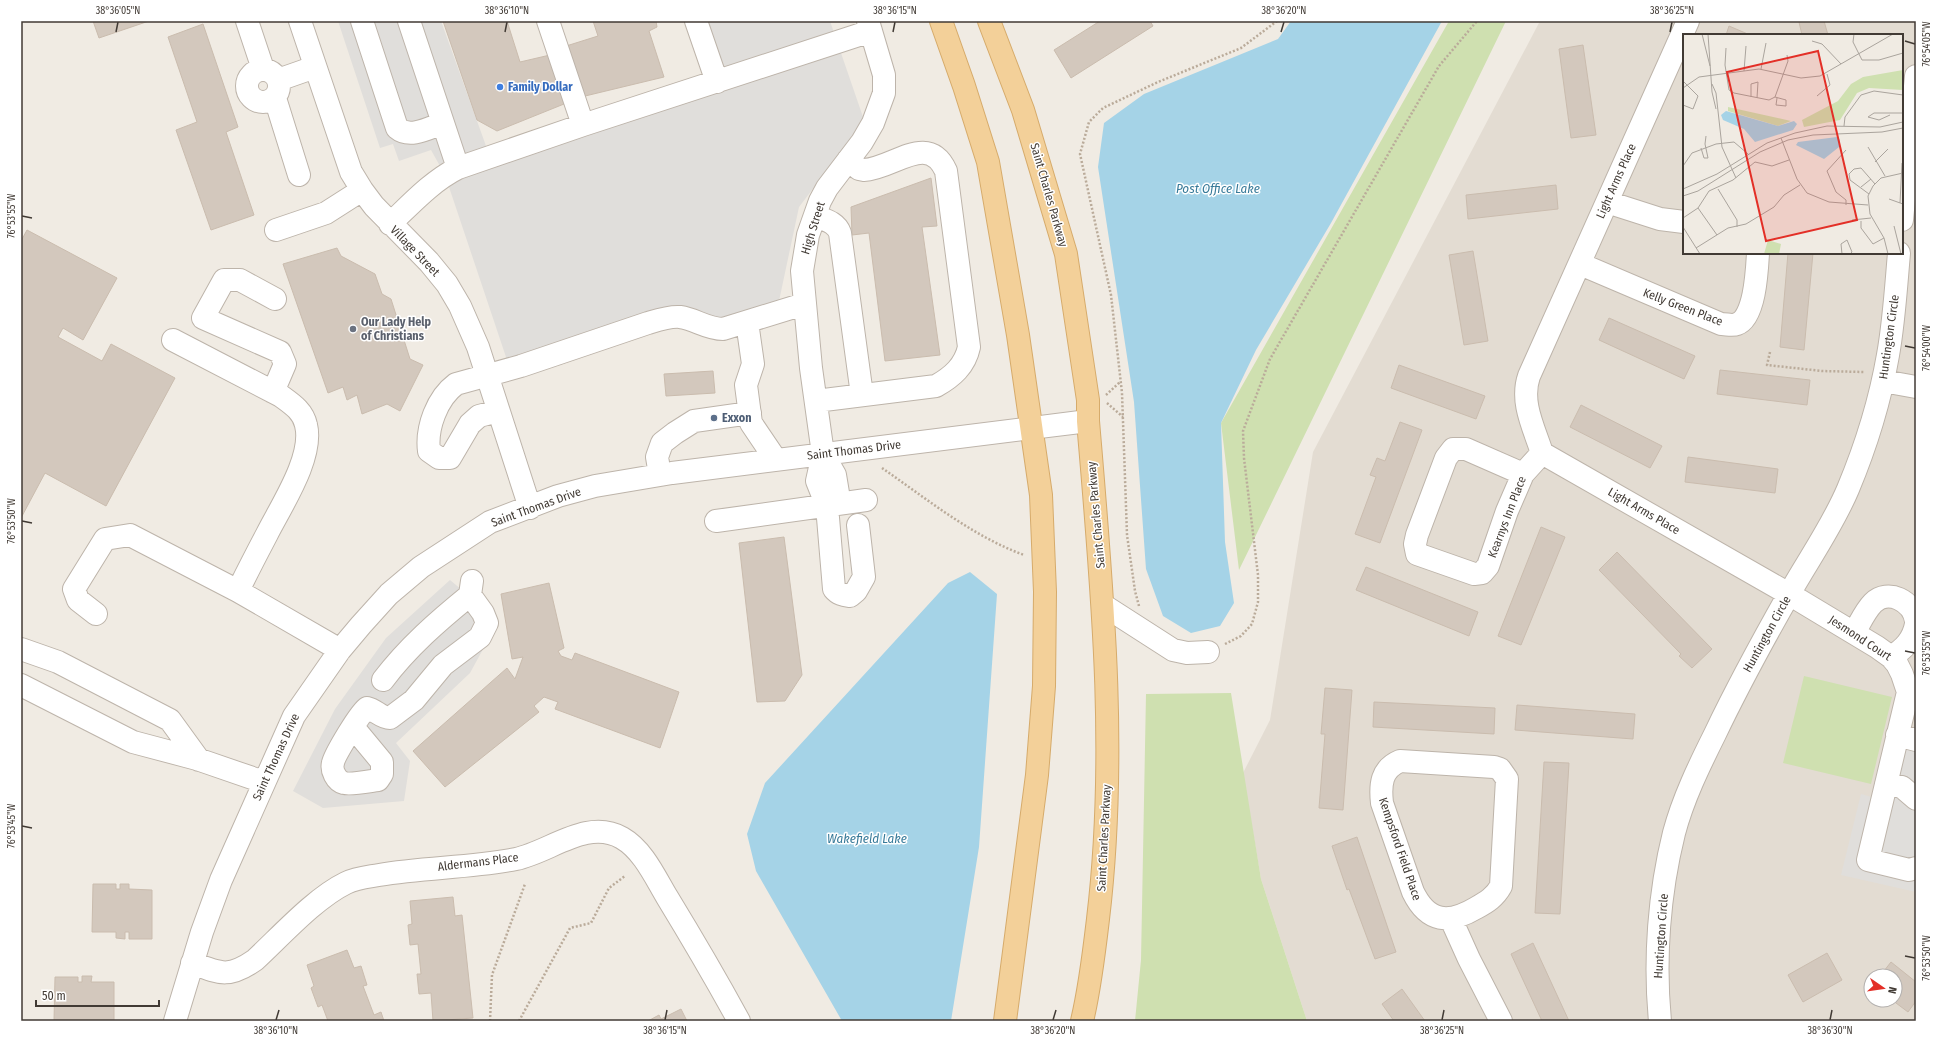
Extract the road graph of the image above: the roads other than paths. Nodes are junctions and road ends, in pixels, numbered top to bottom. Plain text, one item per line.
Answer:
1 (247, 21) edge
2 (300, 21) edge
3 (362, 21) edge
4 (409, 21) edge
5 (548, 21) edge
6 (696, 21) edge
7 (941, 21) edge
8 (990, 21) edge
9 (1688, 21) edge
10 (870, 26) edge
11 (315, 67) junction
12 (1916, 76) edge
13 (272, 82) junction
14 (716, 82) junction
15 (443, 123) junction
16 (583, 125) junction
17 (848, 160) junction
18 (458, 168) junction
19 (299, 175) dead end
20 (1911, 186) edge
21 (362, 190) junction
22 (1607, 202) junction
23 (814, 216) junction
24 (1903, 216) edge
25 (1683, 222) edge
26 (390, 224) junction
27 (276, 230) dead end
28 (1758, 254) edge
29 (1899, 254) edge
30 (1580, 264) junction
31 (275, 299) dead end
32 (804, 304) junction
33 (203, 318) junction
34 (747, 322) junction
35 (486, 375) junction
36 (1873, 377) junction
37 (1916, 387) edge
38 (273, 392) junction
39 (862, 395) junction
40 (816, 401) junction
41 (498, 411) junction
42 (750, 414) junction
43 (1088, 421) junction
44 (1032, 427) junction
45 (1542, 453) junction
46 (823, 454) junction
47 (776, 460) junction
48 (1523, 474) junction
49 (660, 475) junction
50 (866, 500) dead end
51 (827, 506) junction
52 (530, 508) junction
53 (716, 521) dead end
54 (858, 525) dead end
55 (238, 591) junction
56 (1789, 594) junction
57 (1103, 605) junction
58 (96, 614) dead end
59 (1916, 622) edge
60 (1854, 633) junction
61 (21, 649) edge
62 (340, 650) junction
63 (1198, 653) road end
64 (1891, 657) junction
65 (383, 680) dead end
66 (21, 685) edge
67 (1912, 692) edge
68 (353, 727) dead end
69 (1907, 738) edge
70 (200, 760) junction
71 (264, 782) junction
72 (1886, 784) junction
73 (1916, 799) edge
74 (1916, 868) edge
75 (1451, 919) junction
76 (192, 964) junction
77 (175, 1021) edge
78 (740, 1021) edge
79 (1005, 1021) edge
80 (1082, 1021) edge
81 (1501, 1021) edge
82 (1660, 1021) edge

1 - 13 street
2 - 11 street, Village Street
3 - 15 street
4 - 15 street
5 - 16 street
6 - 14 street
7 - 44 main road
8 - 43 main road, Saint Charles Parkway
9 - 22 street, Light Arms Place
10 - 14 street
10 - 17 street, High Street
11 - 13 street
11 - 21 street, Village Street
12 - 20 street
13 - 19 street
14 - 16 street
15 - 18 street
16 - 18 street
17 - 23 street, High Street
17 - 39 street
18 - 26 street
20 - 24 street
21 - 26 street, Village Street
21 - 27 street
22 - 25 street
22 - 30 street, Light Arms Place
23 - 32 street, High Street
23 - 39 street
26 - 35 street, Village Street
28 - 30 street, Kelly Green Place
29 - 36 street, Huntington Circle
30 - 45 street, Light Arms Place
31 - 33 street
32 - 34 street
32 - 40 street, High Street
33 - 38 street
33 - 38 street
34 - 35 street
34 - 42 street
35 - 41 street, Village Street
35 - 41 street
36 - 37 street
36 - 56 street, Huntington Circle
38 - 55 street
39 - 40 street
40 - 46 street, High Street
41 - 52 street, Village Street
42 - 47 street
42 - 49 street
43 - 44 street, Saint Thomas Drive
43 - 57 main road, Saint Charles Parkway
44 - 46 street, Saint Thomas Drive
44 - 79 main road
45 - 48 street, Kearnys Inn Place
45 - 56 street, Light Arms Place
46 - 47 street, Saint Thomas Drive
46 - 51 street, High Street
47 - 49 street, Saint Thomas Drive
48 - 48 street, Kearnys Inn Place
49 - 52 street, Saint Thomas Drive
50 - 51 street
51 - 53 street
51 - 54 street, High Street
52 - 62 street, Saint Thomas Drive
55 - 58 street
55 - 62 street
56 - 60 street, Jesmond Court
56 - 82 street, Huntington Circle
57 - 63 street
57 - 80 main road, Saint Charles Parkway
59 - 60 street
59 - 64 street
60 - 64 street, Jesmond Court
61 - 70 street
62 - 71 street, Saint Thomas Drive
64 - 67 street, Jesmond Court
65 - 68 street
66 - 70 street
67 - 69 street
69 - 72 street
70 - 71 street
71 - 76 street, Saint Thomas Drive
72 - 73 street
72 - 74 street
75 - 75 street, Kempsford Field Place
75 - 81 street
76 - 77 street, Saint Thomas Drive
76 - 78 street, Aldermans Place

